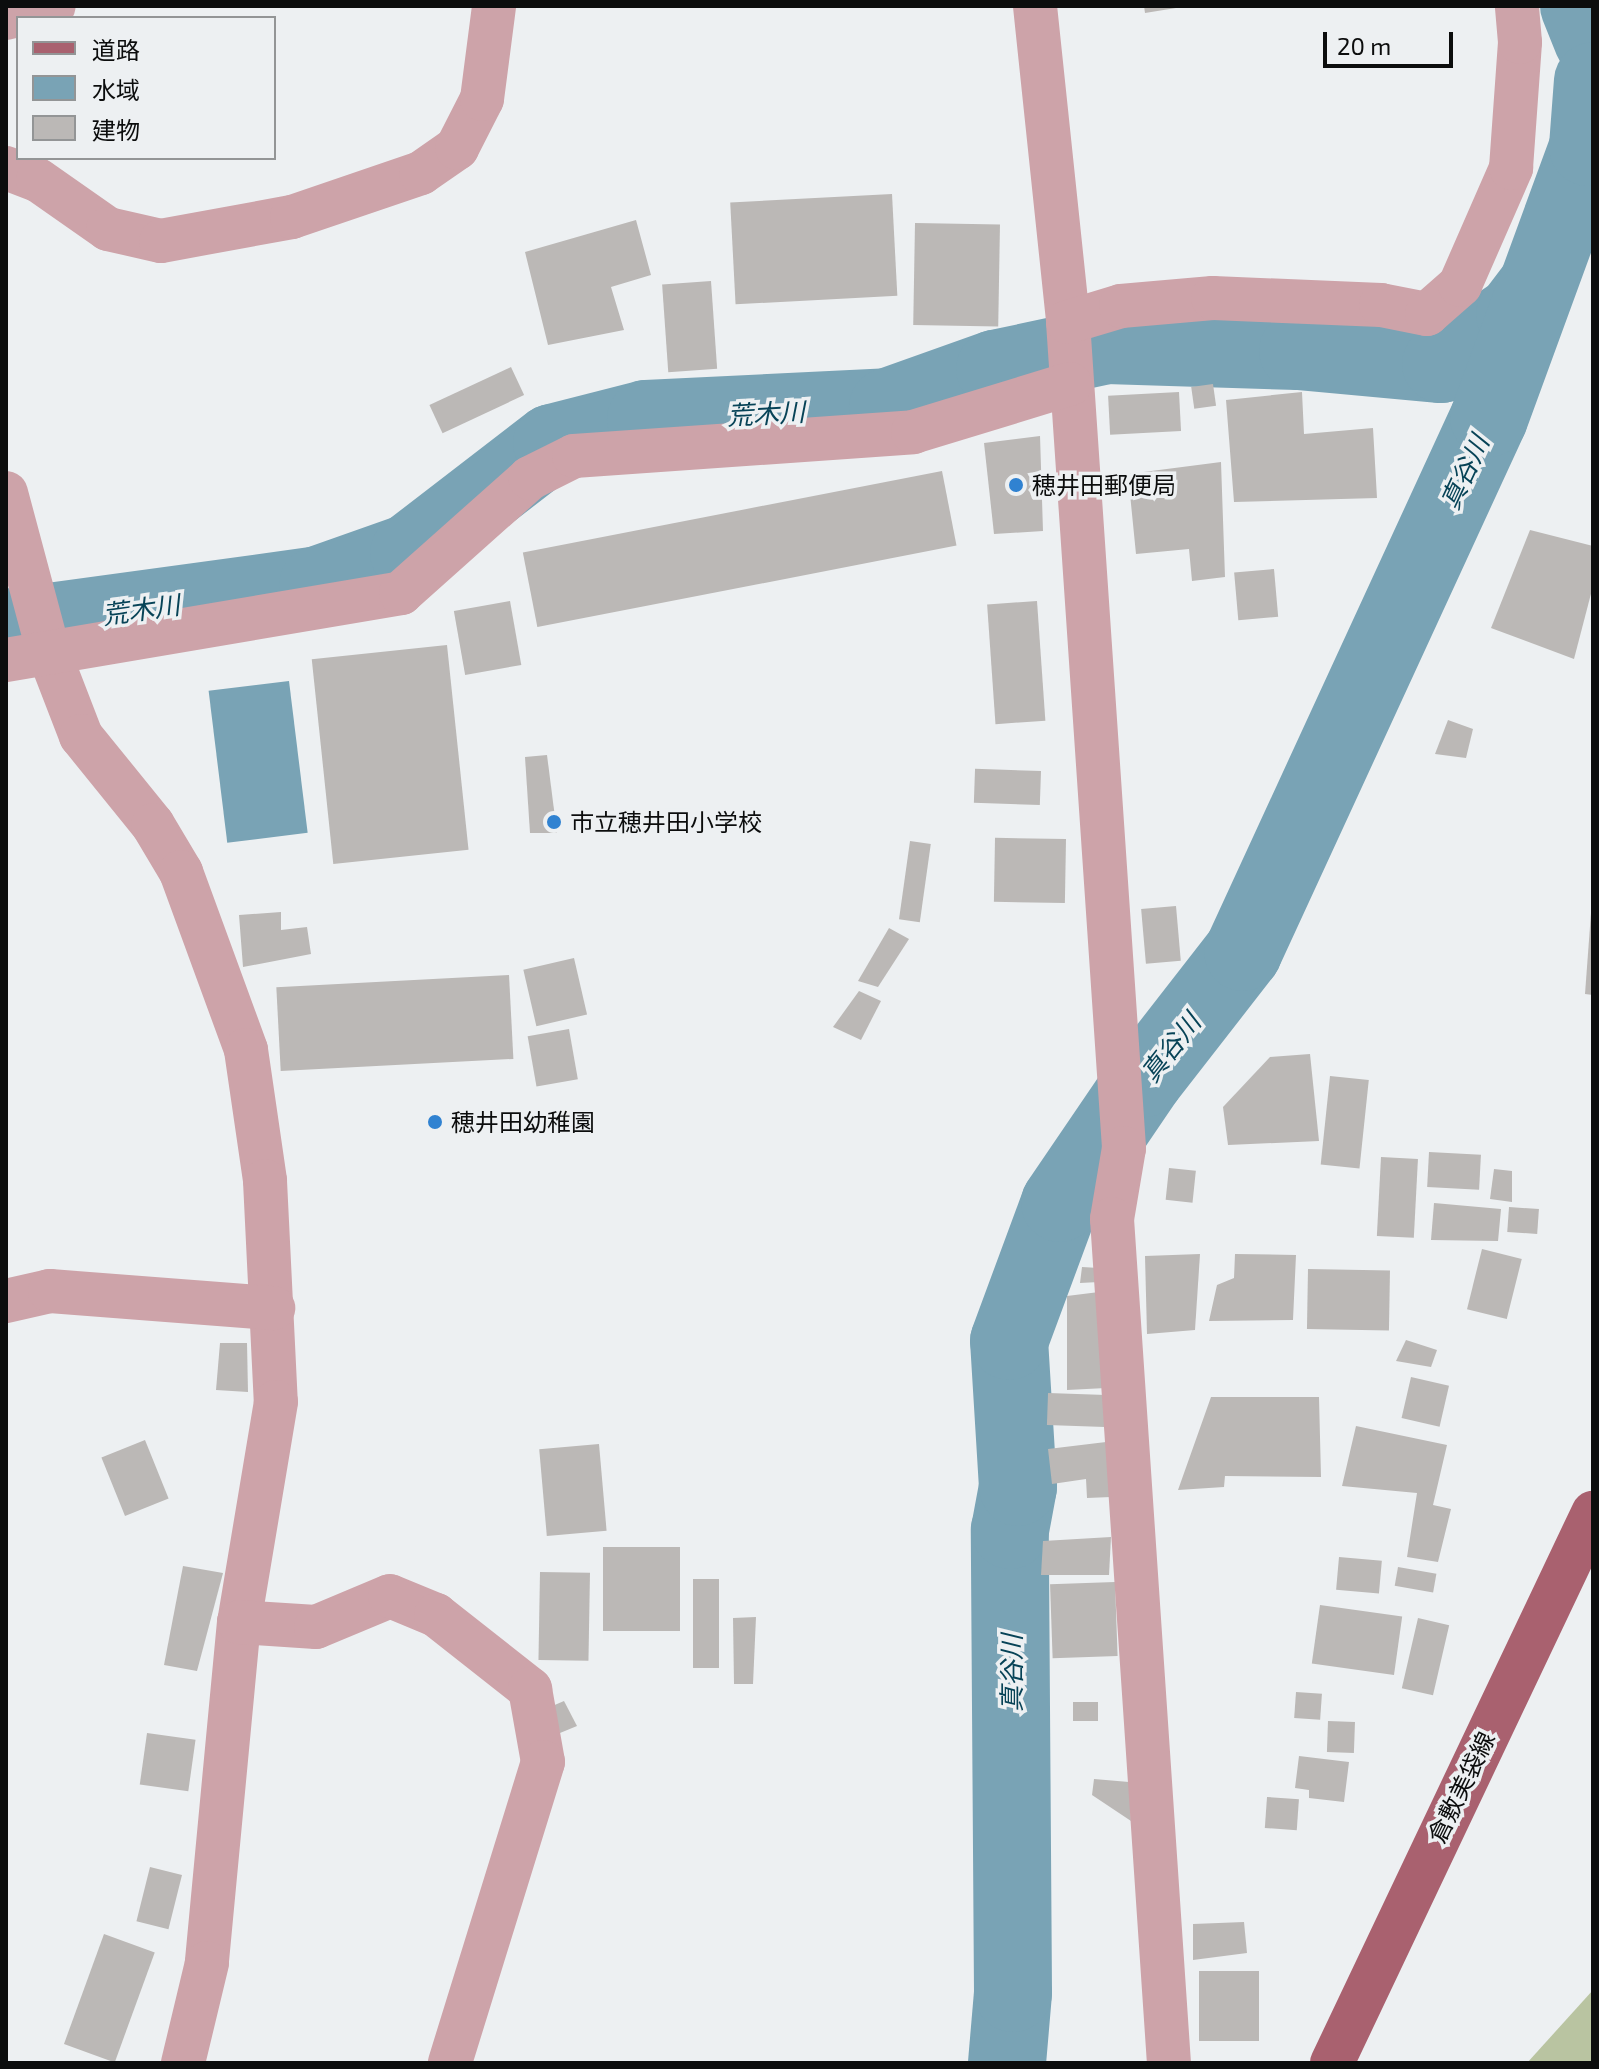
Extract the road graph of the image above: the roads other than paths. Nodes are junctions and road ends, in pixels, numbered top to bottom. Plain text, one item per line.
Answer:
1 (54, 6) edge
2 (494, 6) edge
3 (1035, 6) edge
4 (1517, 6) edge
5 (6, 18) edge
6 (6, 168) edge
7 (1069, 353) junction
8 (6, 493) edge
9 (44, 632) junction
10 (6, 660) edge
11 (6, 1301) edge
12 (273, 1308) junction
13 (1593, 1513) edge
14 (239, 1622) junction
15 (183, 2063) edge
16 (450, 2063) edge
17 (1169, 2063) edge
18 (1332, 2063) edge

1 - 5 street
2 - 6 street
3 - 7 street
4 - 7 street
7 - 9 street
7 - 17 street
8 - 9 street
9 - 10 street
9 - 12 street
11 - 12 street
12 - 14 street
13 - 18 main road, 倉敷美袋線
14 - 15 street
14 - 16 street

